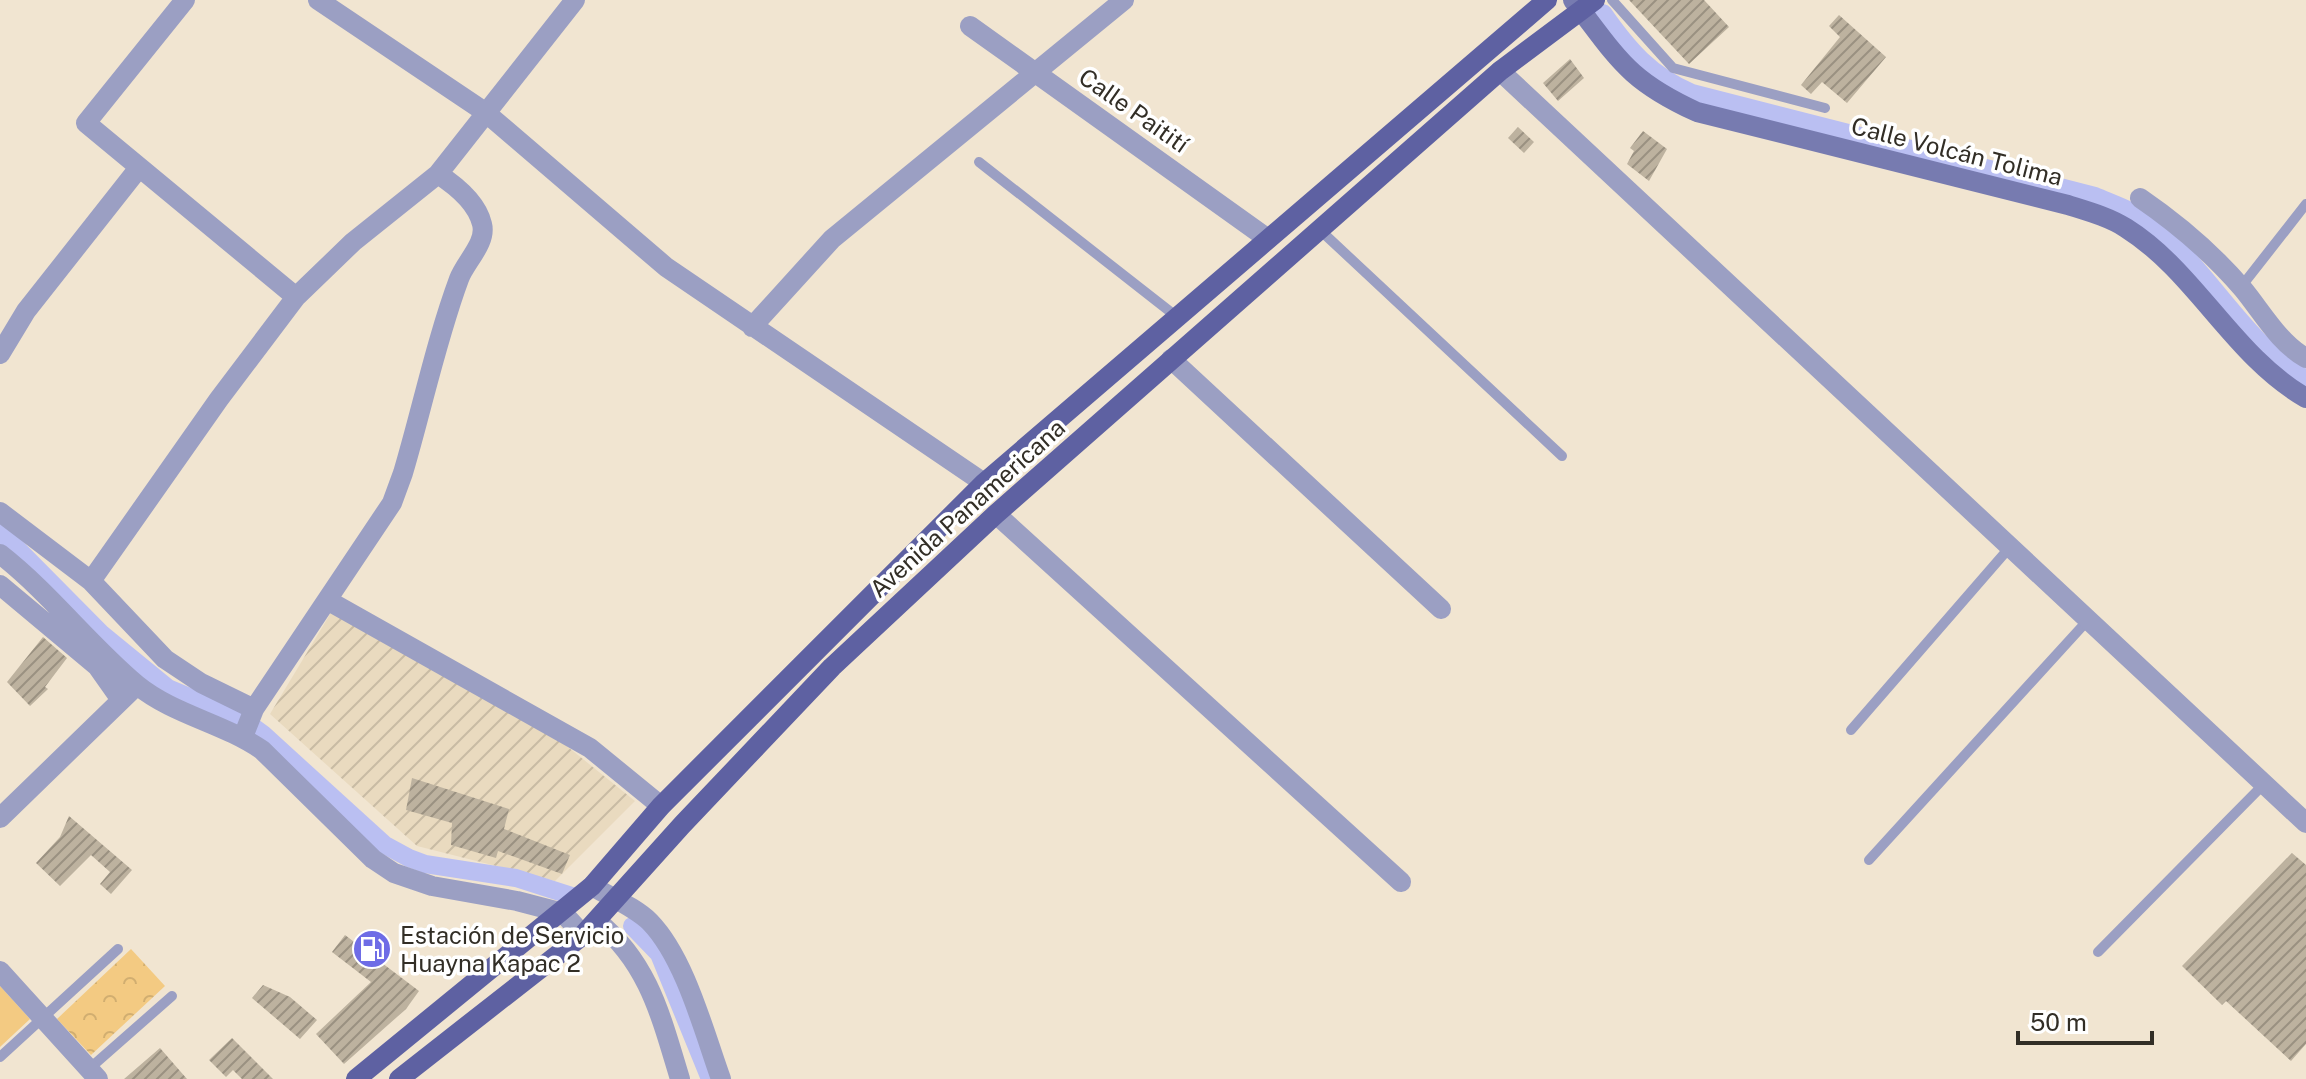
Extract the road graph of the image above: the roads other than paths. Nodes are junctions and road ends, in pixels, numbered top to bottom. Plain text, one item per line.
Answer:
1 (185, 0) edge
2 (318, 0) edge
3 (575, 0) edge
4 (1124, 0) edge
5 (1547, 0) edge
6 (1612, 0) edge
7 (1583, 4) edge
8 (970, 26) dead end
9 (1500, 71) junction
10 (1037, 74) junction
11 (1825, 108) dead end
12 (485, 112) junction
13 (979, 162) dead end
14 (138, 169) junction
15 (438, 174) junction
16 (2140, 198) dead end
17 (2306, 204) edge
18 (1320, 230) junction
19 (1268, 239) junction
20 (2241, 287) junction
21 (296, 297) junction
22 (1177, 317) junction
23 (752, 327) junction
24 (0, 354) edge
25 (2306, 358) edge
26 (1171, 359) junction
27 (2306, 398) edge
28 (1562, 456) dead end
29 (984, 483) junction
30 (0, 512) edge
31 (996, 514) junction
32 (2010, 547) junction
33 (0, 554) edge
34 (91, 581) junction
35 (0, 586) edge
36 (327, 600) junction
37 (1441, 609) dead end
38 (2088, 620) junction
39 (137, 685) junction
40 (121, 700) junction
41 (253, 711) junction
42 (1851, 730) dead end
43 (244, 735) junction
44 (2264, 784) junction
45 (661, 806) junction
46 (0, 818) edge
47 (2306, 823) edge
48 (1869, 860) dead end
49 (1401, 882) dead end
50 (592, 886) junction
51 (616, 901) junction
52 (563, 913) junction
53 (590, 928) junction
54 (118, 949) dead end
55 (2098, 952) dead end
56 (0, 971) edge
57 (172, 996) dead end
58 (43, 1018) junction
59 (0, 1057) edge
60 (94, 1074) edge
61 (356, 1079) edge
62 (399, 1079) edge
63 (680, 1079) edge
64 (721, 1079) edge

1 - 14 street
2 - 12 street
3 - 12 street
4 - 10 street
5 - 19 main road, Avenida Panamericana
6 - 11 lane, Calle Volcán Tolima
7 - 9 main road, Avenida Panamericana
7 - 27 street, Calle Volcán Tolima
8 - 10 street, Calle Paitití
9 - 18 main road, Avenida Panamericana
9 - 32 street
10 - 19 street, Calle Paitití
10 - 23 street
12 - 15 street
12 - 23 street
13 - 22 lane
14 - 21 street
14 - 24 street
15 - 21 street
15 - 36 street
16 - 20 street
17 - 20 lane
18 - 26 main road, Avenida Panamericana
18 - 28 lane
19 - 22 main road, Avenida Panamericana
20 - 25 street
21 - 34 street
22 - 29 main road, Avenida Panamericana
23 - 29 street
26 - 31 main road, Avenida Panamericana
26 - 37 street
29 - 45 main road, Avenida Panamericana
30 - 34 street
31 - 49 street
31 - 51 main road, Avenida Panamericana
32 - 38 street
32 - 42 lane
33 - 39 street
34 - 41 street
35 - 40 street
36 - 41 street
36 - 45 street
38 - 44 street
38 - 48 lane
39 - 40 street
39 - 43 street
40 - 46 street
41 - 43 street
43 - 52 street
44 - 47 street
44 - 55 lane
45 - 50 main road, Avenida Panamericana
50 - 51 street
50 - 52 main road, Avenida Panamericana
51 - 53 main road, Avenida Panamericana
51 - 64 street
52 - 53 street
52 - 61 main road, Avenida Panamericana
53 - 62 main road, Avenida Panamericana
53 - 63 street
54 - 58 lane
56 - 58 street
57 - 60 lane
58 - 59 lane
58 - 60 street

